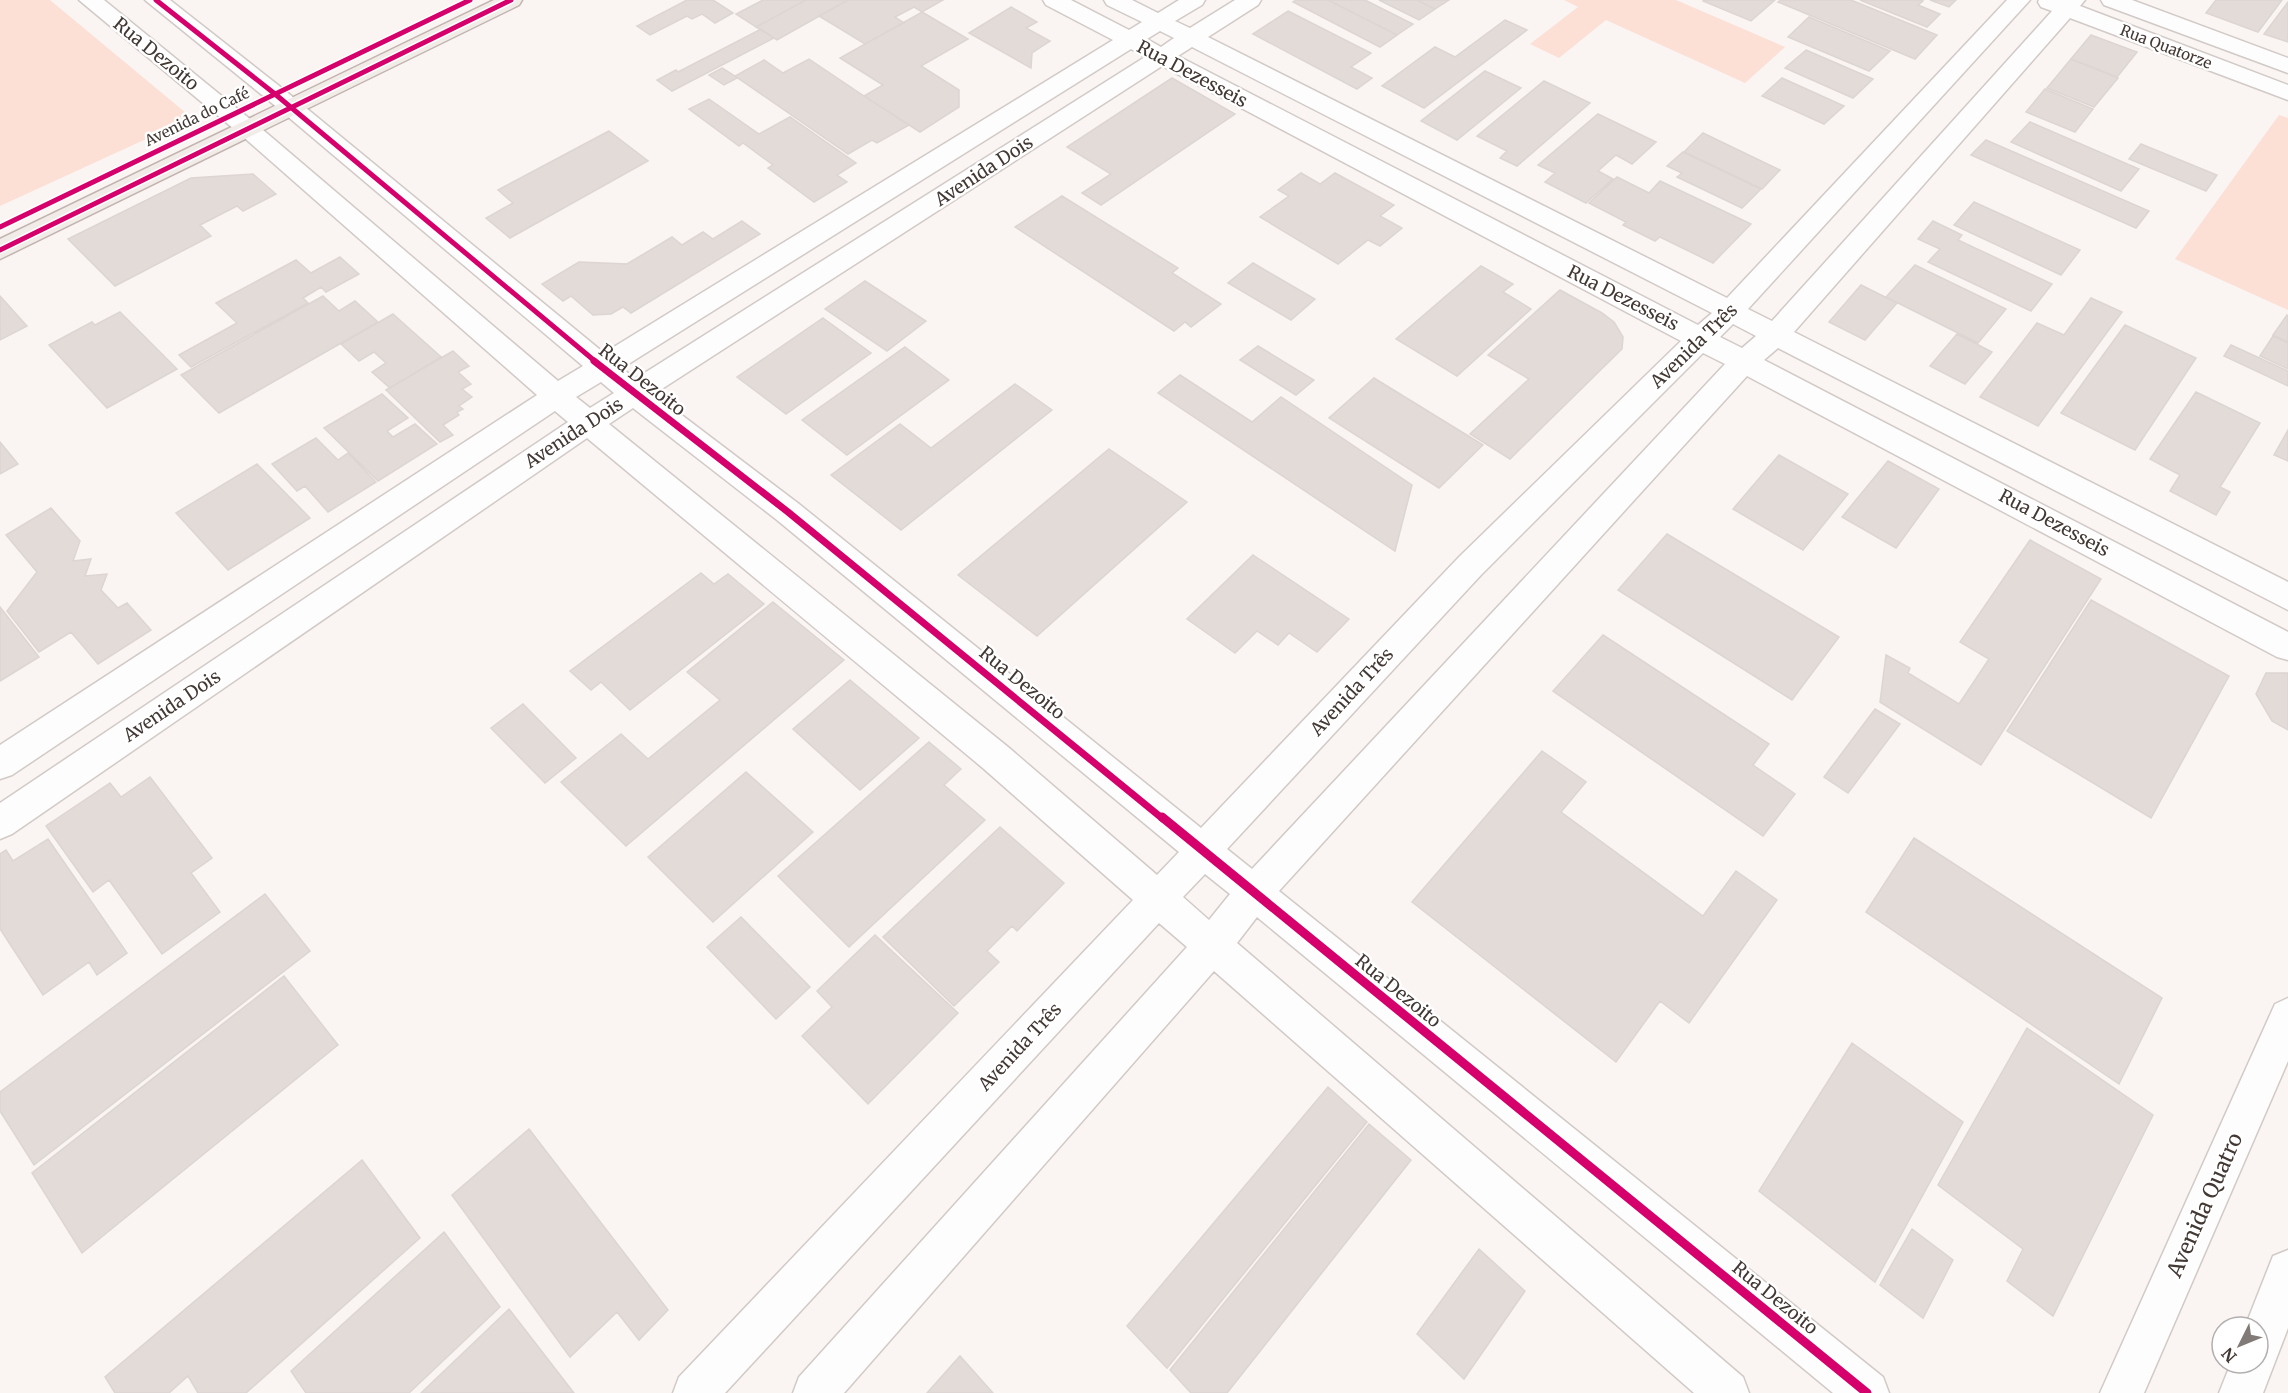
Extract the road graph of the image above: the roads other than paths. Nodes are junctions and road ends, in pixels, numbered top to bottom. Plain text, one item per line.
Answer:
1 (90, 0) edge
2 (156, 0) edge
3 (470, 0) edge
4 (511, 0) edge
5 (1054, 0) edge
6 (1115, 0) edge
7 (1194, 0) edge
8 (1250, 0) edge
9 (2019, 0) edge
10 (2112, 0) edge
11 (2062, 3) edge
12 (1158, 22) junction
13 (1190, 39) junction
14 (1130, 41) junction
15 (1161, 58) junction
16 (2288, 66) edge
17 (2288, 93) edge
18 (282, 101) junction
19 (239, 122) junction
20 (0, 227) edge
21 (0, 250) edge
22 (1730, 312) junction
23 (1775, 334) junction
24 (1701, 338) junction
25 (1745, 361) junction
26 (602, 368) junction
27 (634, 394) junction
28 (556, 396) junction
29 (588, 423) junction
30 (2288, 597) edge
31 (2288, 647) edge
32 (0, 764) edge
33 (0, 823) edge
34 (1203, 851) junction
35 (1254, 892) junction
36 (1159, 900) junction
37 (1212, 946) junction
38 (2288, 1017) edge
39 (2288, 1271) edge
40 (2270, 1318) edge
41 (2248, 1375) edge
42 (694, 1393) edge
43 (815, 1393) edge
44 (1727, 1393) edge
45 (1867, 1393) edge
46 (2122, 1393) edge
47 (2241, 1393) edge

1 - 19 street, Rua Dezoito
2 - 18 street, Rua Dezoito
3 - 18 main road, Avenida do Café
4 - 18 main road, Avenida do Café
5 - 14 street, Rua Dezesseis
6 - 12 street, Rua Dezesseis
7 - 12 street, Avenida Dois
8 - 13 street, Avenida Dois
9 - 22 street, Avenida Três
10 - 16 street, Rua Quatorze
11 - 17 street, Rua Quatorze
11 - 23 street
12 - 13 street, Rua Dezesseis
12 - 14 street, Avenida Dois
13 - 15 street, Avenida Dois
13 - 22 street, Rua Dezesseis
14 - 15 street, Rua Dezesseis
14 - 26 street, Avenida Dois
15 - 24 street, Rua Dezesseis
15 - 27 street, Avenida Dois
18 - 19 main road, Avenida do Café
18 - 26 street, Rua Dezoito
19 - 20 main road, Avenida do Café
19 - 21 main road, Avenida do Café
19 - 28 street, Rua Dezoito
22 - 23 street, Rua Dezesseis
22 - 24 street, Avenida Três
23 - 25 street
23 - 30 street, Rua Dezesseis
24 - 25 street, Rua Dezesseis
24 - 34 street, Avenida Três
25 - 31 street, Rua Dezesseis
25 - 35 street
26 - 27 street, Rua Dezoito
26 - 28 street, Avenida Dois
27 - 29 street, Avenida Dois
27 - 34 street, Rua Dezoito
28 - 29 street, Rua Dezoito
28 - 32 street, Avenida Dois
29 - 33 street, Avenida Dois
29 - 36 street, Rua Dezoito
34 - 35 street, Rua Dezoito
34 - 36 street, Avenida Três
35 - 37 street
35 - 45 street, Rua Dezoito
36 - 37 street, Rua Dezoito
36 - 42 street, Avenida Três
37 - 43 street
37 - 44 street, Rua Dezoito
38 - 46 street, Avenida Quatro
39 - 40 street
41 - 47 street

